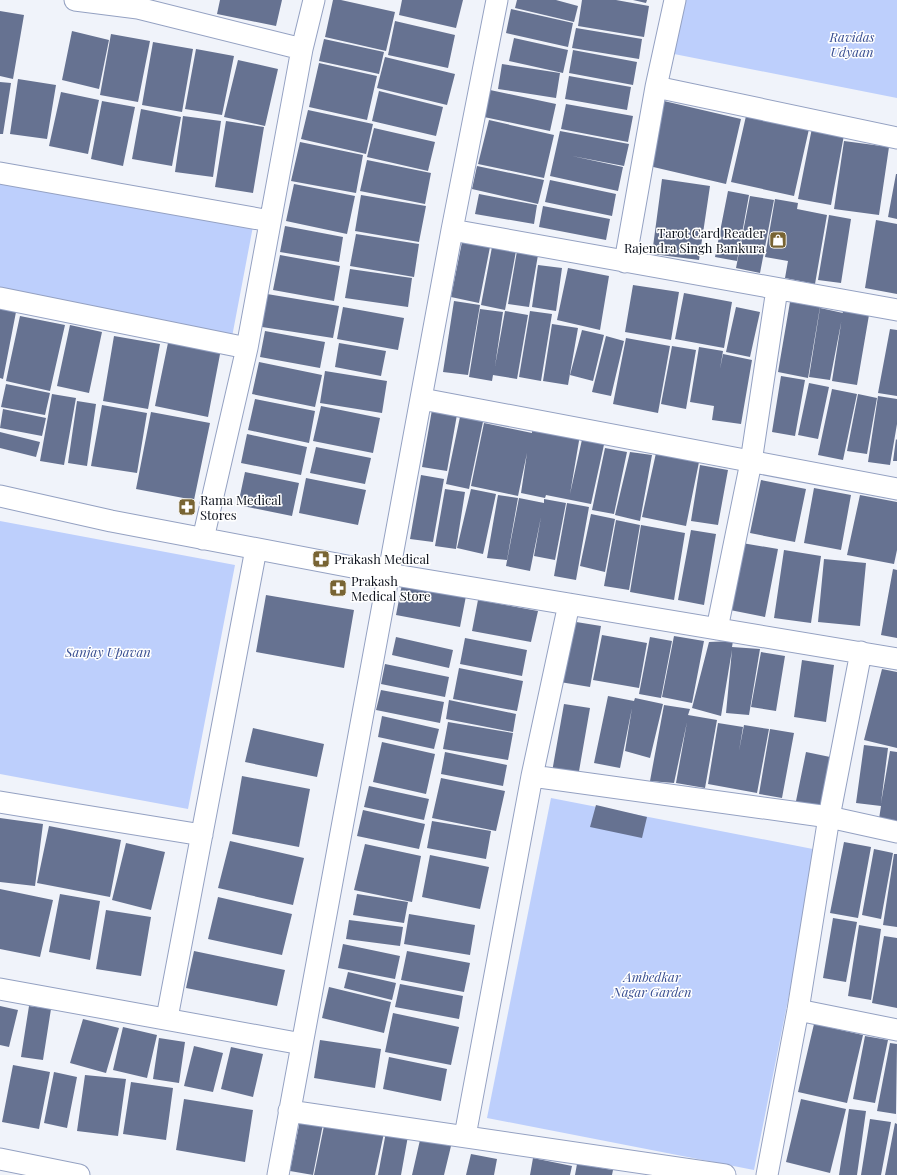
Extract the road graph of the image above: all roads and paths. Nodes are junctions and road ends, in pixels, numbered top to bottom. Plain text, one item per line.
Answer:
1 (75, 0) edge
2 (314, 0) edge
3 (497, 0) edge
4 (675, 0) edge
5 (139, 4) edge
6 (302, 49) junction
7 (656, 87) junction
8 (897, 138) edge
9 (0, 173) edge
10 (270, 221) junction
11 (452, 230) junction
12 (625, 262) junction
13 (777, 289) junction
14 (0, 298) edge
15 (897, 310) edge
16 (247, 348) junction
17 (422, 399) junction
18 (750, 462) junction
19 (897, 489) edge
20 (0, 496) edge
21 (203, 538) junction
22 (256, 549) junction
23 (389, 574) junction
24 (569, 604) junction
25 (717, 629) junction
26 (861, 652) junction
27 (897, 659) edge
28 (532, 776) junction
29 (0, 802) edge
30 (829, 817) junction
31 (897, 832) edge
32 (202, 835) junction
33 (0, 989) edge
34 (798, 1010) junction
35 (167, 1018) junction
36 (897, 1030) edge
37 (302, 1044) junction
38 (289, 1111) junction
39 (465, 1136) junction
40 (0, 1158) edge
41 (78, 1175) edge
42 (278, 1175) edge
43 (725, 1175) edge
44 (767, 1175) edge

1 - 5 street
2 - 6 street
3 - 11 street
4 - 7 street
5 - 6 street
6 - 10 street
7 - 8 street
7 - 12 street
9 - 10 street
10 - 16 street
11 - 12 street
11 - 17 street
12 - 13 street
13 - 15 street
13 - 18 street
14 - 16 street
16 - 21 street
17 - 18 street
17 - 23 street
18 - 19 street
18 - 25 street
20 - 21 street
21 - 22 street
22 - 23 street
22 - 32 street
23 - 24 street
23 - 37 street
24 - 25 street
24 - 28 street
25 - 26 street
26 - 27 street
26 - 30 street
28 - 30 street
28 - 39 street
29 - 32 street
30 - 31 street
30 - 34 street
32 - 35 street
33 - 35 street
34 - 36 street
34 - 44 street
35 - 37 street
37 - 38 street
38 - 39 street
38 - 42 street
39 - 43 street
40 - 41 street

